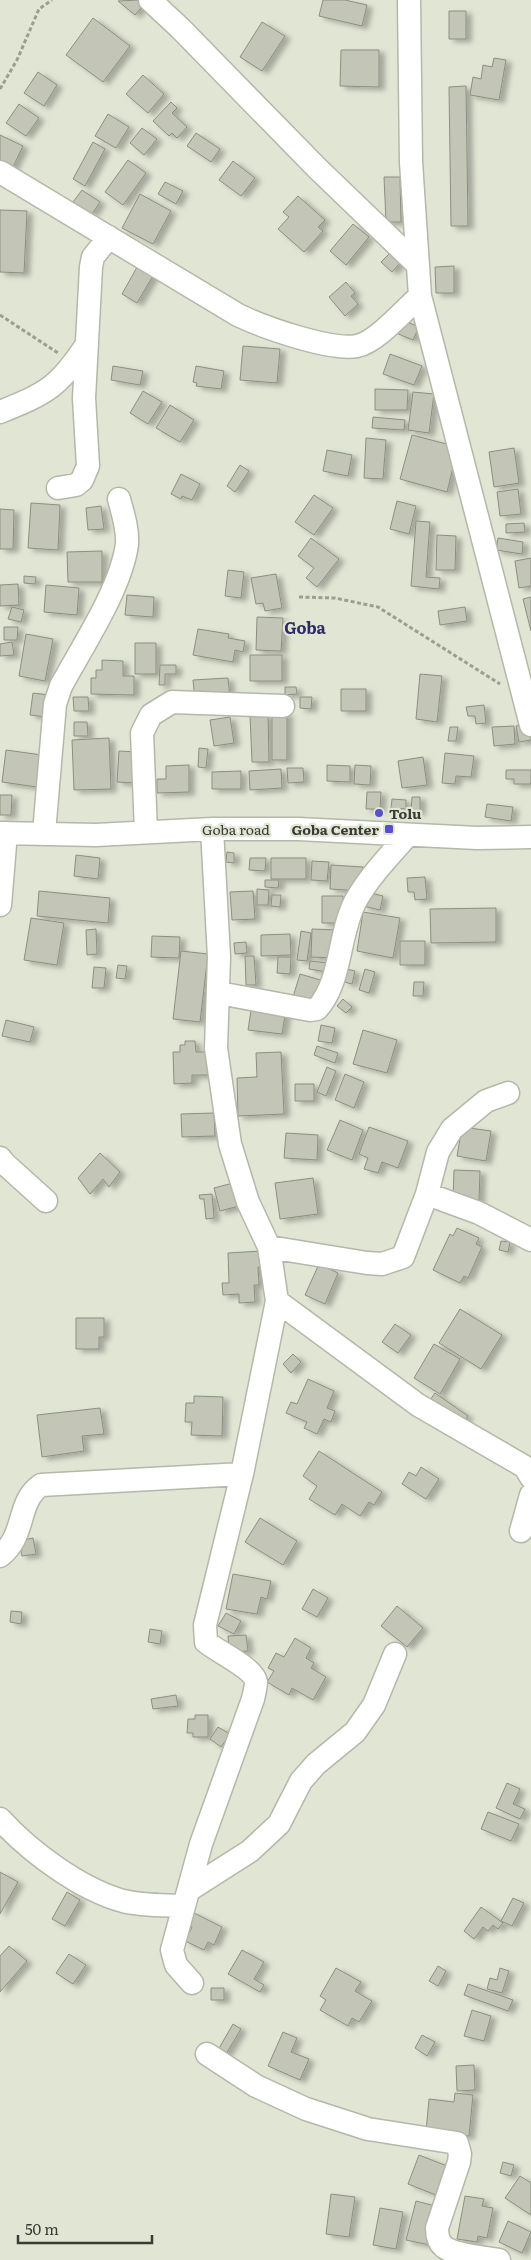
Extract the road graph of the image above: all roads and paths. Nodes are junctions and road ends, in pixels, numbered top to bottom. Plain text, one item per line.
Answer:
1 (52, 0) edge
2 (150, 0) edge
3 (409, 0) edge
4 (0, 89) edge
5 (0, 172) edge
6 (109, 238) junction
7 (418, 265) junction
8 (420, 296) junction
9 (0, 315) edge
10 (87, 342) junction
11 (74, 364) junction
12 (0, 412) edge
13 (58, 488) dead end
14 (119, 499) dead end
15 (299, 597) dead end
16 (524, 699) junction
17 (283, 706) dead end
18 (531, 724) edge
19 (212, 829) junction
20 (146, 832) junction
21 (3, 833) edge
22 (44, 833) junction
23 (407, 836) junction
24 (531, 837) edge
25 (0, 905) edge
26 (220, 993) junction
27 (508, 1093) dead end
28 (0, 1158) edge
29 (428, 1194) junction
30 (46, 1201) dead end
31 (531, 1240) edge
32 (269, 1247) junction
33 (277, 1301) junction
34 (242, 1474) junction
35 (531, 1476) edge
36 (531, 1495) edge
37 (521, 1531) dead end
38 (0, 1556) edge
39 (394, 1654) dead end
40 (0, 1819) edge
41 (187, 1898) junction
42 (192, 1983) dead end
43 (207, 2054) dead end
44 (499, 2260) edge

1 - 4 path
2 - 7 street
3 - 7 street
5 - 6 street
6 - 8 street
6 - 10 street
7 - 8 street
8 - 16 street
9 - 11 path
10 - 11 street
10 - 13 street
11 - 12 street
14 - 22 street
15 - 16 path
16 - 18 street
17 - 20 street
19 - 20 street, Goba road
19 - 23 street, Goba road
19 - 26 street
20 - 22 street, Goba road
21 - 22 street, Goba road
21 - 25 street
23 - 24 street, Goba road
23 - 26 street
26 - 32 street
27 - 29 street
28 - 30 street
29 - 31 street
29 - 32 street
32 - 33 street
33 - 34 street
33 - 35 street
34 - 38 street
34 - 41 street
36 - 37 street
39 - 41 street
40 - 41 street
41 - 42 street
43 - 44 street

